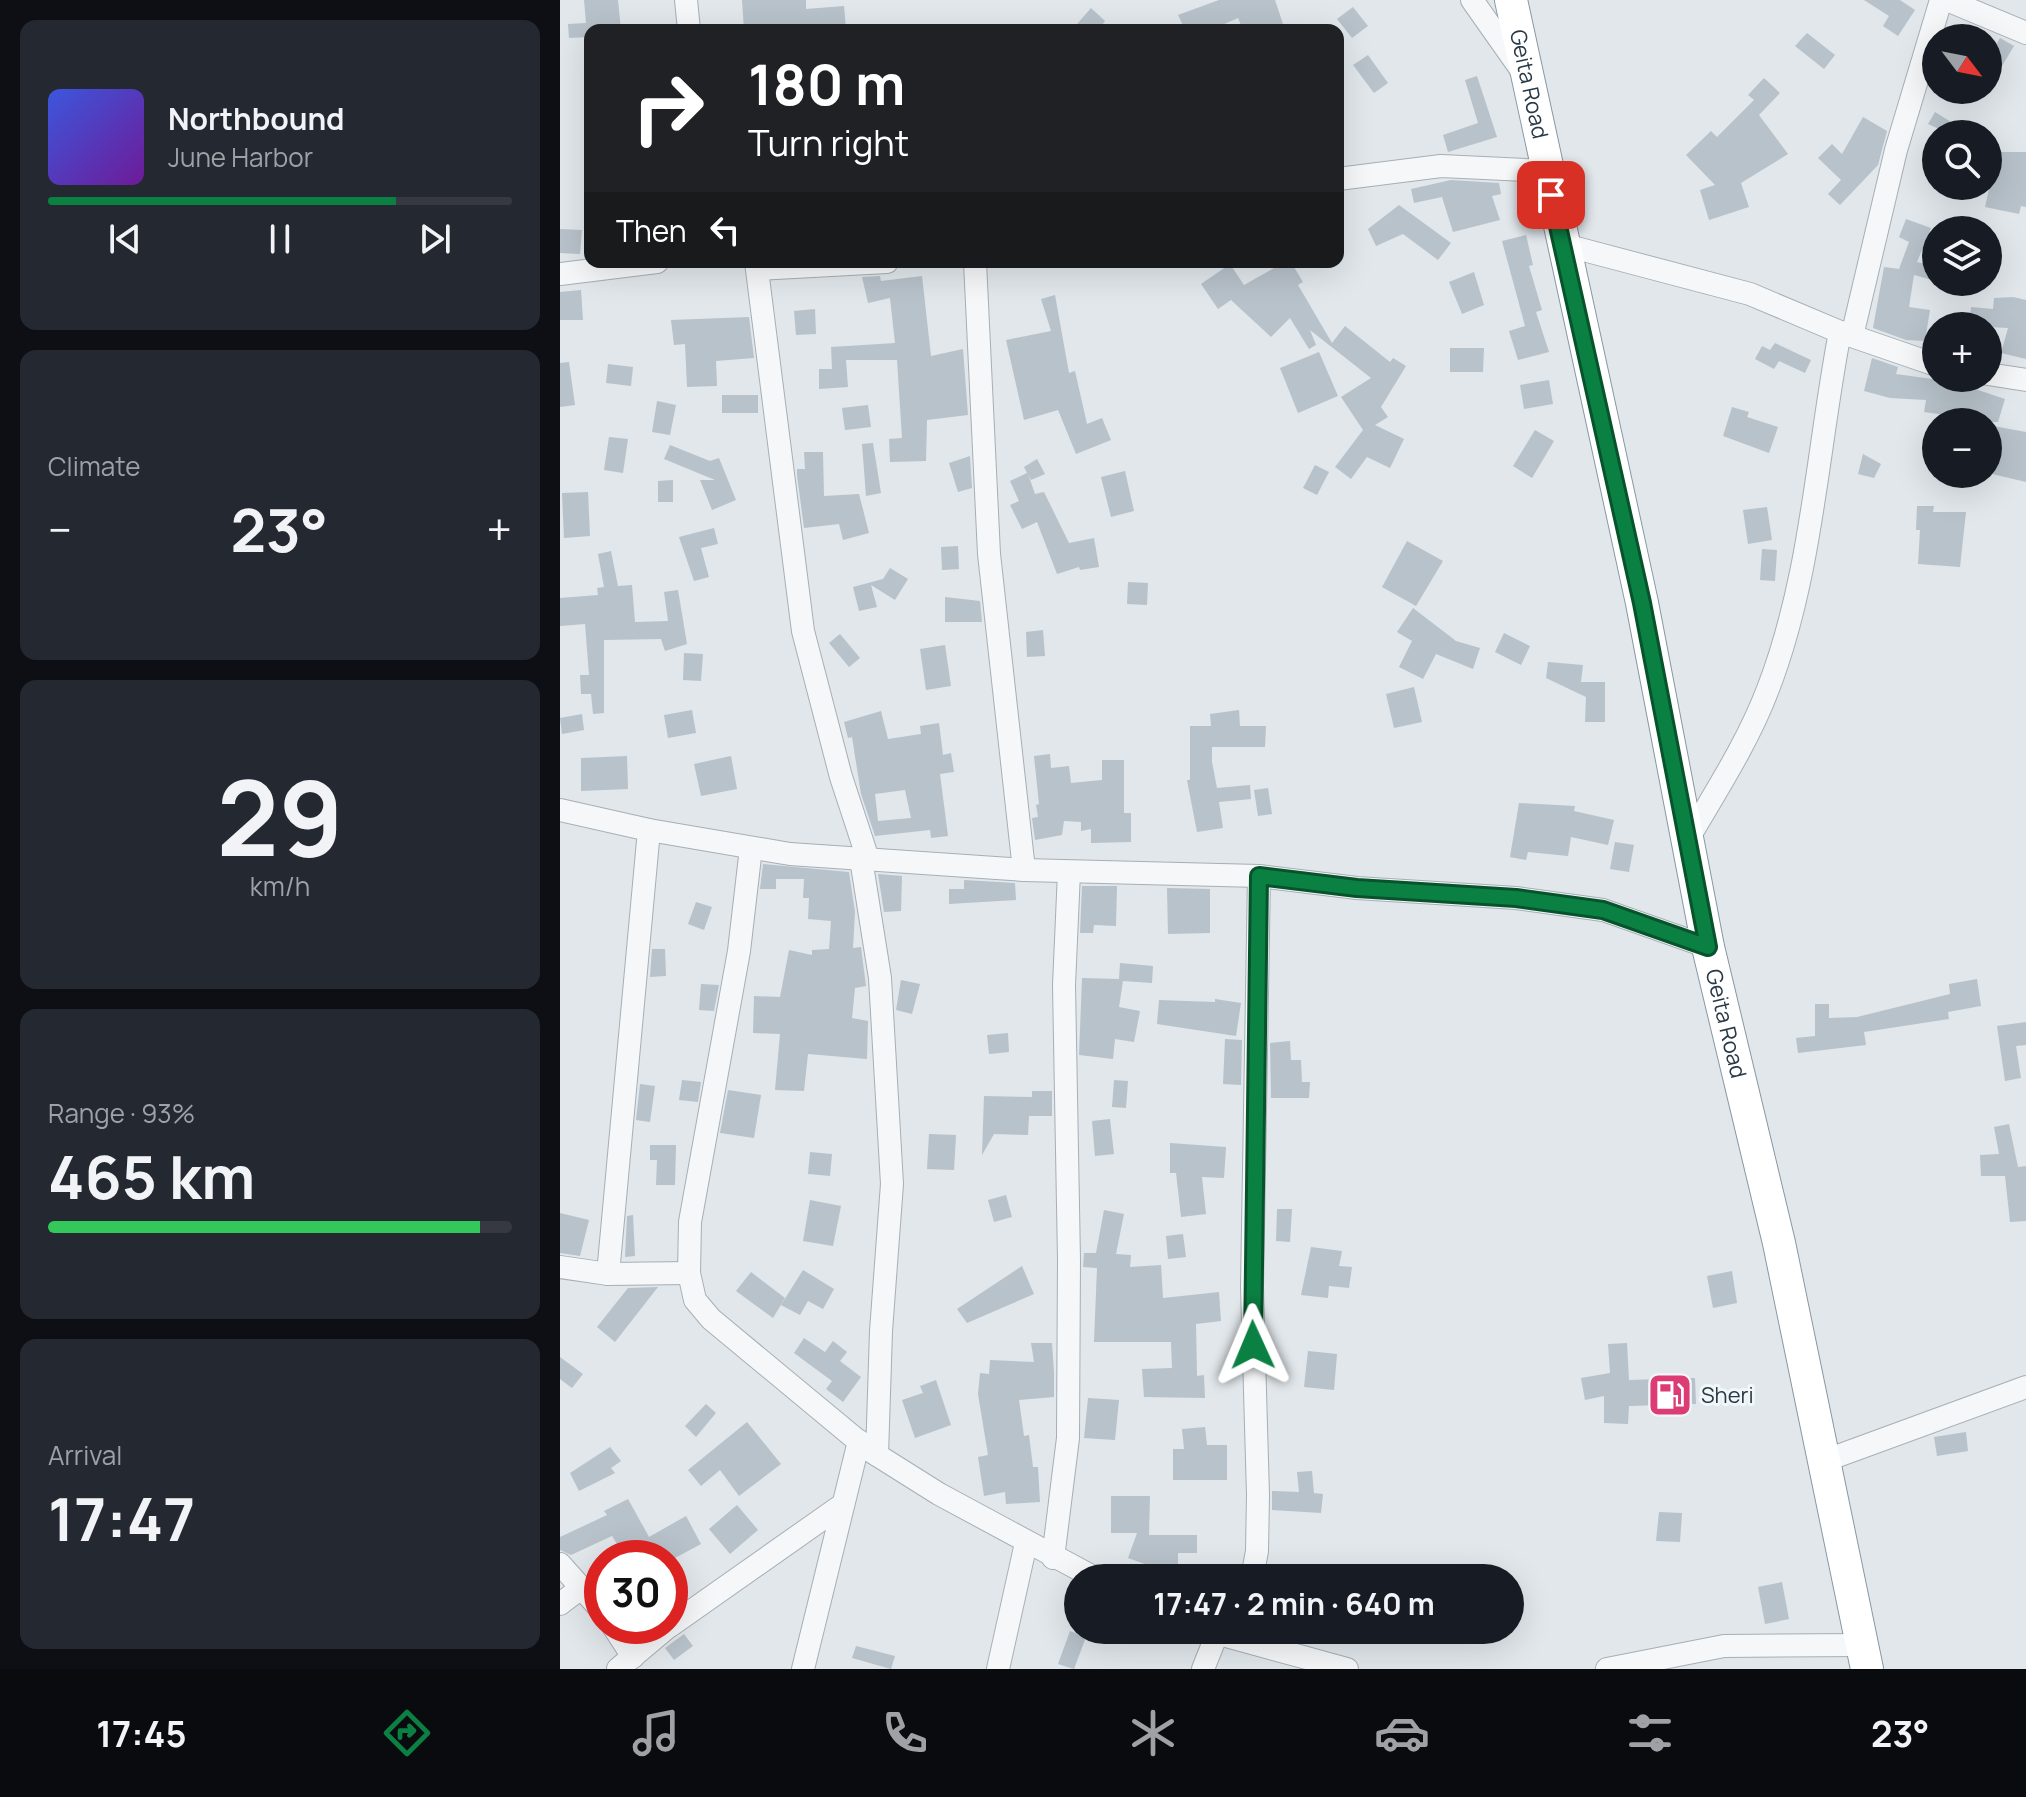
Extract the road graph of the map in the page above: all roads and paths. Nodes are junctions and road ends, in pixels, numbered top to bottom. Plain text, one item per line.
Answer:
1 (686, 0) edge
2 (1472, 0) edge
3 (1511, 0) edge
4 (1941, 0) edge
5 (1947, 0) edge
6 (688, 24) edge
7 (2026, 33) edge
8 (1527, 79) junction
9 (1546, 171) junction
10 (1344, 178) edge
11 (1561, 244) junction
12 (608, 268) edge
13 (757, 268) edge
14 (975, 268) edge
15 (560, 274) edge
16 (1846, 334) junction
17 (1922, 360) edge
18 (2002, 376) edge
19 (2026, 380) edge
20 (560, 810) edge
21 (649, 830) junction
22 (1688, 839) junction
23 (751, 848) junction
24 (864, 859) junction
25 (1024, 870) junction
26 (1069, 872) junction
27 (1259, 876) junction
28 (1708, 947) junction
29 (560, 1267) edge
30 (689, 1273) junction
31 (608, 1274) junction
32 (2026, 1387) edge
33 (868, 1448) junction
34 (1824, 1461) junction
35 (842, 1505) junction
36 (1026, 1543) junction
37 (1053, 1558) junction
38 (560, 1564) edge
39 (1066, 1564) edge
40 (1255, 1564) edge
41 (581, 1588) junction
42 (584, 1591) edge
43 (560, 1604) edge
44 (688, 1613) edge
45 (619, 1644) edge
46 (649, 1644) edge
47 (1216, 1644) edge
48 (1257, 1644) edge
49 (1864, 1657) edge
50 (626, 1663) edge
51 (1337, 1668) edge
52 (803, 1669) edge
53 (998, 1669) edge
54 (1203, 1669) edge
55 (1607, 1669) edge

1 - 6 street
2 - 8 street
3 - 8 highway, Geita Road
4 - 16 street
5 - 7 street
8 - 9 highway, Geita Road
9 - 10 street
9 - 11 highway, Geita Road
11 - 16 street
11 - 22 highway, Geita Road
12 - 15 street
13 - 24 street
14 - 25 street
16 - 17 street
16 - 22 street
18 - 19 street
20 - 21 street
21 - 23 street
21 - 31 street
22 - 28 highway, Geita Road
23 - 24 street
23 - 30 street
24 - 25 street
24 - 33 street
25 - 26 street
26 - 27 street
26 - 37 street
27 - 28 street
27 - 40 street
28 - 34 highway, Geita Road
29 - 31 street
30 - 31 street
30 - 33 street
32 - 34 street
33 - 35 street
33 - 36 street
34 - 49 highway, Geita Road
35 - 44 street
35 - 52 street
36 - 37 street
36 - 53 street
37 - 39 street
38 - 41 street
41 - 42 street
41 - 43 street
45 - 50 street
46 - 50 street
47 - 54 street
48 - 51 street
49 - 55 street

